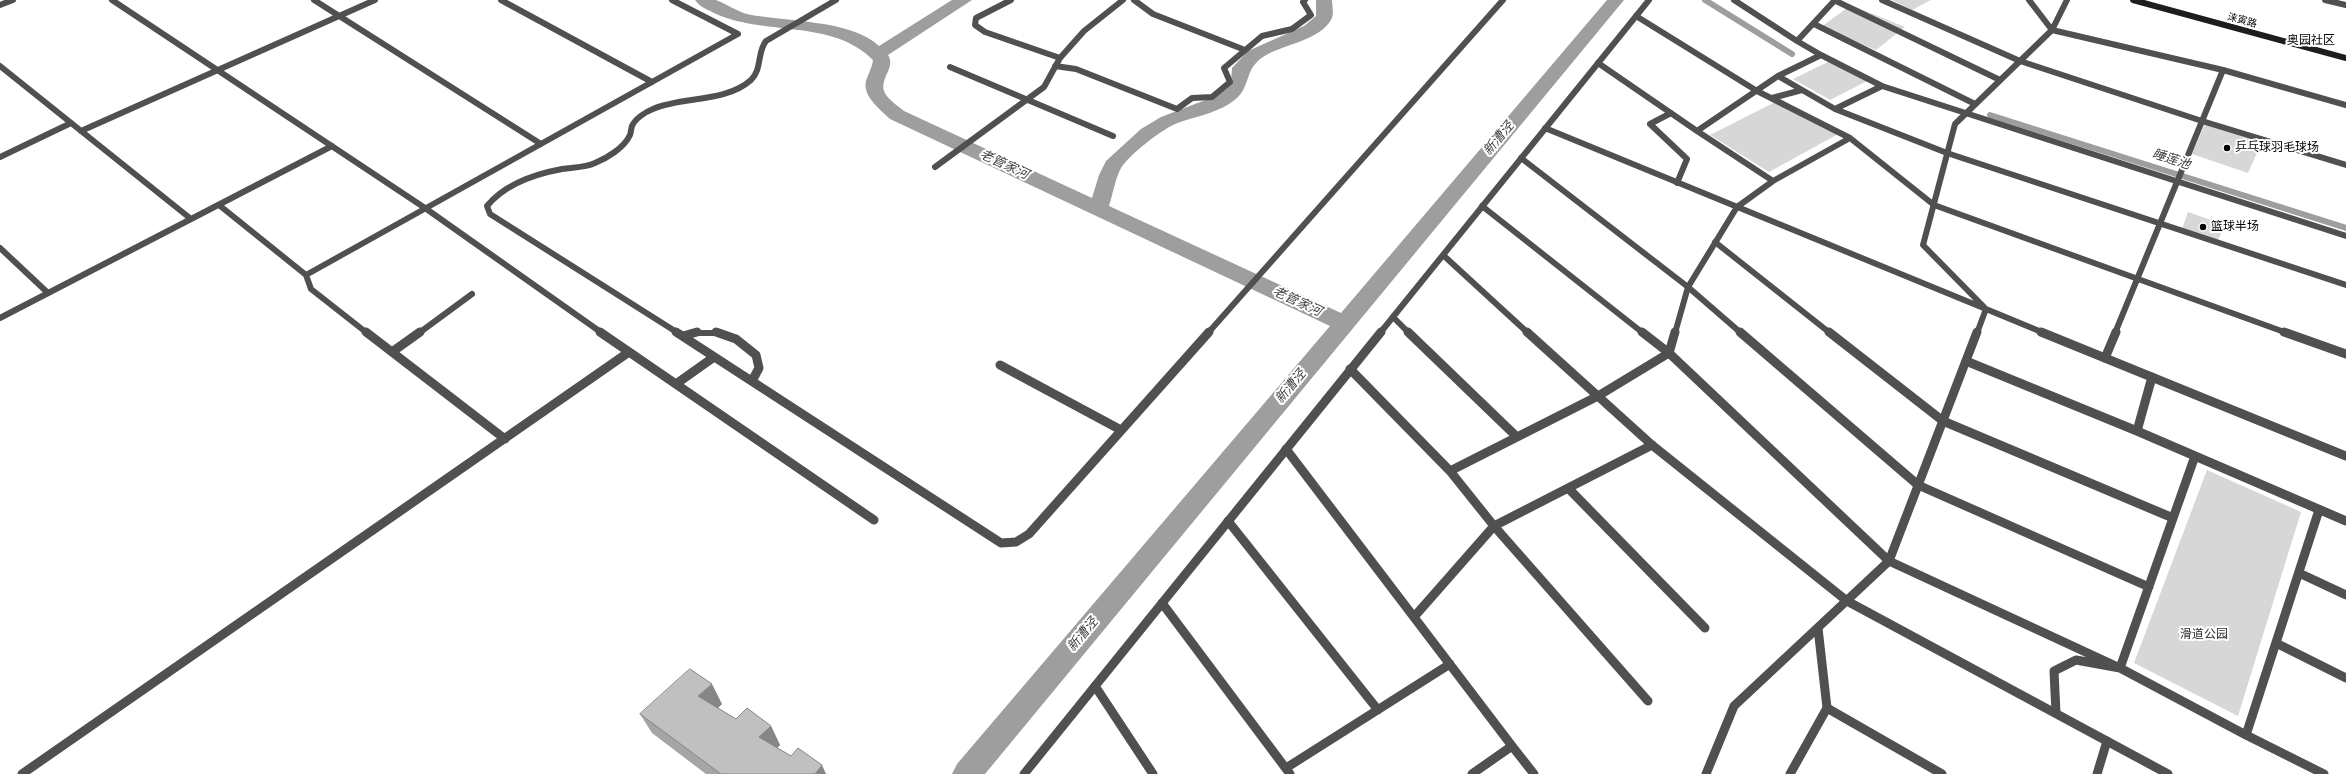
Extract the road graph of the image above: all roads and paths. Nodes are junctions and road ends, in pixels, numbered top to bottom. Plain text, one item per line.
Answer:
1 (13, 0) edge
2 (112, 0) edge
3 (314, 0) edge
4 (375, 0) edge
5 (501, 0) edge
6 (672, 0) edge
7 (836, 0) edge
8 (1011, 0) edge
9 (1122, 0) edge
10 (1134, 0) edge
11 (1305, 0) edge
12 (1503, 0) edge
13 (1649, 0) edge
14 (1734, 0) edge
15 (1836, 0) edge
16 (1882, 0) edge
17 (2029, 0) edge
18 (2067, 0) edge
19 (2133, 0) edge
20 (2325, 0) edge
21 (0, 5) edge
22 (2346, 5) edge
23 (339, 16) junction
24 (1636, 16) junction
25 (1814, 24) junction
26 (2052, 30) junction
27 (1797, 41) junction
28 (1245, 50) junction
29 (1821, 55) junction
30 (1060, 58) junction
31 (2346, 58) edge
32 (2020, 61) junction
33 (1598, 63) junction
34 (0, 66) edge
35 (1055, 66) junction
36 (950, 67) dead end
37 (218, 70) junction
38 (2223, 70) junction
39 (1778, 76) junction
40 (2000, 80) junction
41 (652, 82) junction
42 (1882, 86) junction
43 (1802, 90) junction
44 (1757, 91) junction
45 (1772, 98) junction
46 (1027, 100) junction
47 (1975, 104) junction
48 (2346, 105) edge
49 (1835, 109) junction
50 (1671, 113) junction
51 (1965, 114) junction
52 (2202, 121) junction
53 (72, 123) junction
54 (1545, 128) junction
55 (81, 131) junction
56 (1697, 131) junction
57 (1113, 136) dead end
58 (1850, 138) junction
59 (541, 144) junction
60 (332, 146) junction
61 (1947, 153) junction
62 (0, 157) edge
63 (1521, 158) junction
64 (2346, 165) edge
65 (935, 167) dead end
66 (2179, 176) junction
67 (1773, 181) junction
68 (1677, 183) junction
69 (219, 205) junction
70 (1934, 205) junction
71 (1482, 206) junction
72 (1737, 207) junction
73 (425, 208) junction
74 (191, 219) junction
75 (2160, 224) junction
76 (2346, 236) edge
77 (1715, 242) junction
78 (0, 248) edge
79 (1443, 256) junction
80 (306, 275) junction
81 (2138, 277) junction
82 (2346, 285) edge
83 (1688, 287) junction
84 (48, 293) junction
85 (472, 294) dead end
86 (1986, 309) junction
87 (1393, 317) junction
88 (0, 318) edge
89 (683, 336) junction
90 (392, 352) junction
91 (629, 352) junction
92 (1669, 353) junction
93 (2346, 354) edge
94 (714, 357) junction
95 (2105, 358) junction
96 (1966, 361) junction
97 (1000, 365) dead end
98 (1350, 370) junction
99 (2152, 377) junction
100 (752, 381) junction
101 (676, 384) junction
102 (1598, 396) junction
103 (1943, 421) junction
104 (1121, 430) junction
105 (2137, 431) junction
106 (1517, 437) junction
107 (505, 440) junction
108 (1652, 445) junction
109 (1286, 449) junction
110 (2195, 456) junction
111 (2346, 456) edge
112 (1450, 471) junction
113 (1918, 485) junction
114 (1568, 488) junction
115 (2319, 510) junction
116 (2173, 518) junction
117 (874, 520) dead end
118 (1228, 521) junction
119 (2346, 522) edge
120 (1494, 526) junction
121 (1889, 561) junction
122 (2298, 573) junction
123 (2149, 587) junction
124 (2346, 595) edge
125 (1847, 601) junction
126 (1162, 603) junction
127 (1414, 617) junction
128 (1704, 628) dead end
129 (1818, 628) junction
130 (2276, 643) junction
131 (1450, 664) junction
132 (2120, 668) junction
133 (2346, 678) edge
134 (1095, 686) junction
135 (1648, 701) dead end
136 (1827, 708) junction
137 (1378, 710) junction
138 (2056, 713) junction
139 (2246, 735) junction
140 (2107, 741) junction
141 (1512, 746) junction
142 (1288, 771) edge
143 (22, 774) edge
144 (1024, 774) edge
145 (1153, 774) edge
146 (1472, 774) edge
147 (1534, 774) edge
148 (1706, 774) edge
149 (1790, 774) edge
150 (1942, 774) edge
151 (2097, 774) edge
152 (2168, 774) edge
153 (2324, 774) edge

1 - 21 street
2 - 37 street
3 - 23 street
4 - 23 street
5 - 41 street
6 - 41 street
7 - 89 street
8 - 30 street
9 - 30 street
10 - 28 street
11 - 28 street
12 - 104 street
13 - 24 street
14 - 27 street
15 - 25 street
15 - 40 street
16 - 32 street
17 - 26 street
18 - 26 street
19 - 31 street, 涞寅路
20 - 22 street
23 - 37 street
23 - 59 street
24 - 33 street
24 - 44 street
25 - 27 street
25 - 47 street
26 - 32 street
26 - 38 street
27 - 29 street
28 - 35 street
29 - 39 street
29 - 42 street
30 - 35 street
32 - 40 street
32 - 52 street
33 - 50 street
33 - 54 street
34 - 53 street
35 - 46 street
36 - 46 street
37 - 55 street
37 - 60 street
38 - 48 street
38 - 52 street
39 - 43 street
39 - 44 street
40 - 47 street
41 - 59 street
42 - 49 street
42 - 51 street
43 - 45 street
43 - 49 street
44 - 45 street
44 - 56 street
45 - 58 street
46 - 57 street
46 - 65 street
47 - 51 street
49 - 61 street
50 - 56 street
50 - 68 street
51 - 61 street
51 - 66 street
52 - 64 street
52 - 66 street
53 - 55 street
53 - 62 street
54 - 63 street
54 - 68 street
55 - 74 street
56 - 67 street
58 - 67 street
58 - 70 street
59 - 73 street
60 - 69 street
60 - 73 street
61 - 70 street
61 - 75 street
63 - 71 street
63 - 83 street
66 - 75 street
66 - 76 street
67 - 72 street
68 - 72 street
69 - 74 street
69 - 80 street
70 - 81 street
70 - 86 street
71 - 79 street
71 - 92 street
72 - 77 street
72 - 86 street
73 - 80 street
73 - 91 street
74 - 84 street
75 - 81 street
75 - 82 street
77 - 83 street
77 - 103 street
78 - 84 street
79 - 87 street
79 - 102 street
80 - 90 street
81 - 93 street
81 - 95 street
83 - 92 street
83 - 113 street
84 - 88 street
85 - 90 street
86 - 95 street
86 - 96 street
87 - 98 street
87 - 106 street
89 - 94 street
89 - 100 street
90 - 107 street
91 - 101 street
91 - 107 street
92 - 102 street
92 - 121 street
94 - 100 street
94 - 101 street
95 - 99 street
96 - 103 street
96 - 105 street
97 - 104 street
98 - 109 street
98 - 112 street
99 - 105 street
99 - 111 street
100 - 104 street
101 - 117 street
102 - 106 street
102 - 108 street
103 - 113 street
103 - 116 street
105 - 110 street
106 - 112 street
107 - 143 street
108 - 114 street
108 - 125 street
109 - 118 street
109 - 127 street
110 - 115 street
110 - 116 street
112 - 120 street
113 - 121 street
113 - 123 street
114 - 120 street
114 - 128 street
115 - 119 street
115 - 122 street
116 - 123 street
118 - 126 street
118 - 137 street
120 - 127 street
120 - 135 street
121 - 125 street
121 - 132 street
122 - 124 street
122 - 130 street
123 - 132 street
125 - 129 street
125 - 138 street
126 - 134 street
126 - 142 street
127 - 131 street
129 - 136 street
129 - 148 street
130 - 133 street
130 - 139 street
131 - 137 street
131 - 141 street
132 - 138 street
132 - 139 street
134 - 144 street
134 - 145 street
136 - 149 street
136 - 150 street
137 - 142 street
138 - 140 street
139 - 153 street
140 - 151 street
140 - 152 street
141 - 146 street
141 - 147 street

